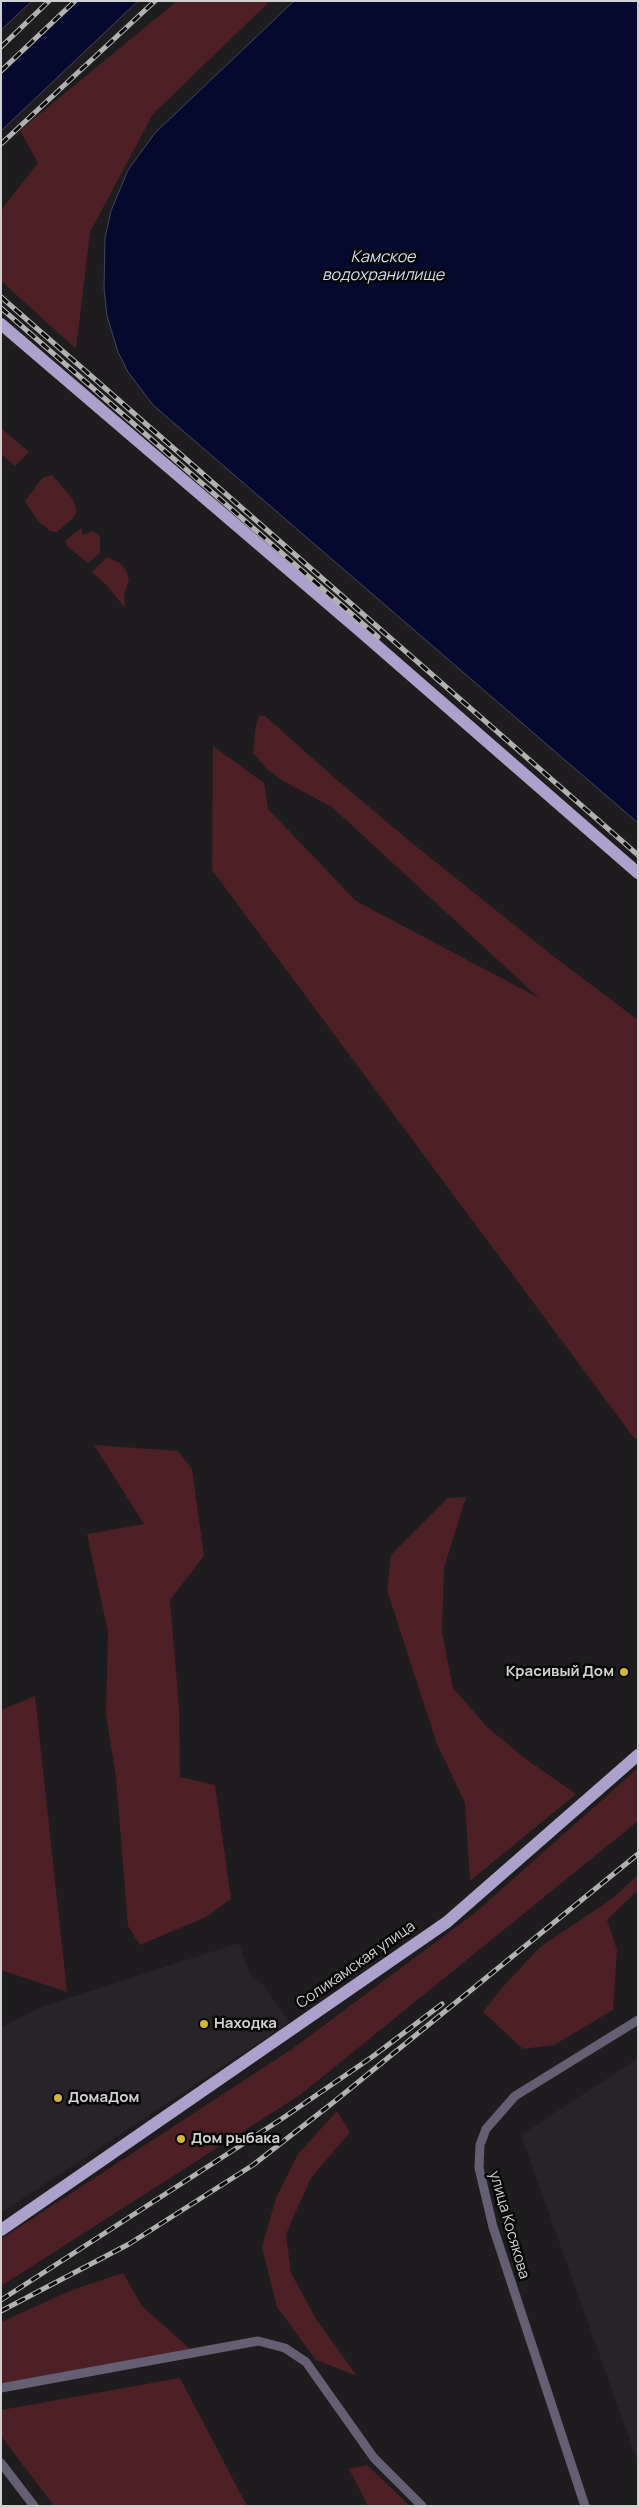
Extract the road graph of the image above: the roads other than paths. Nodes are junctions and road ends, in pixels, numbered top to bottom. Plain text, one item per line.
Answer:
1 (1, 324) edge
2 (638, 873) edge
3 (638, 1755) edge
4 (638, 2020) edge
5 (1, 2230) edge
6 (1, 2388) edge
7 (1, 2463) edge
8 (34, 2506) edge
9 (422, 2506) edge
10 (585, 2506) edge

1 - 2 main road
3 - 5 main road, Соликамская улица
4 - 10 street, улица Косякова
6 - 9 street
7 - 8 street

